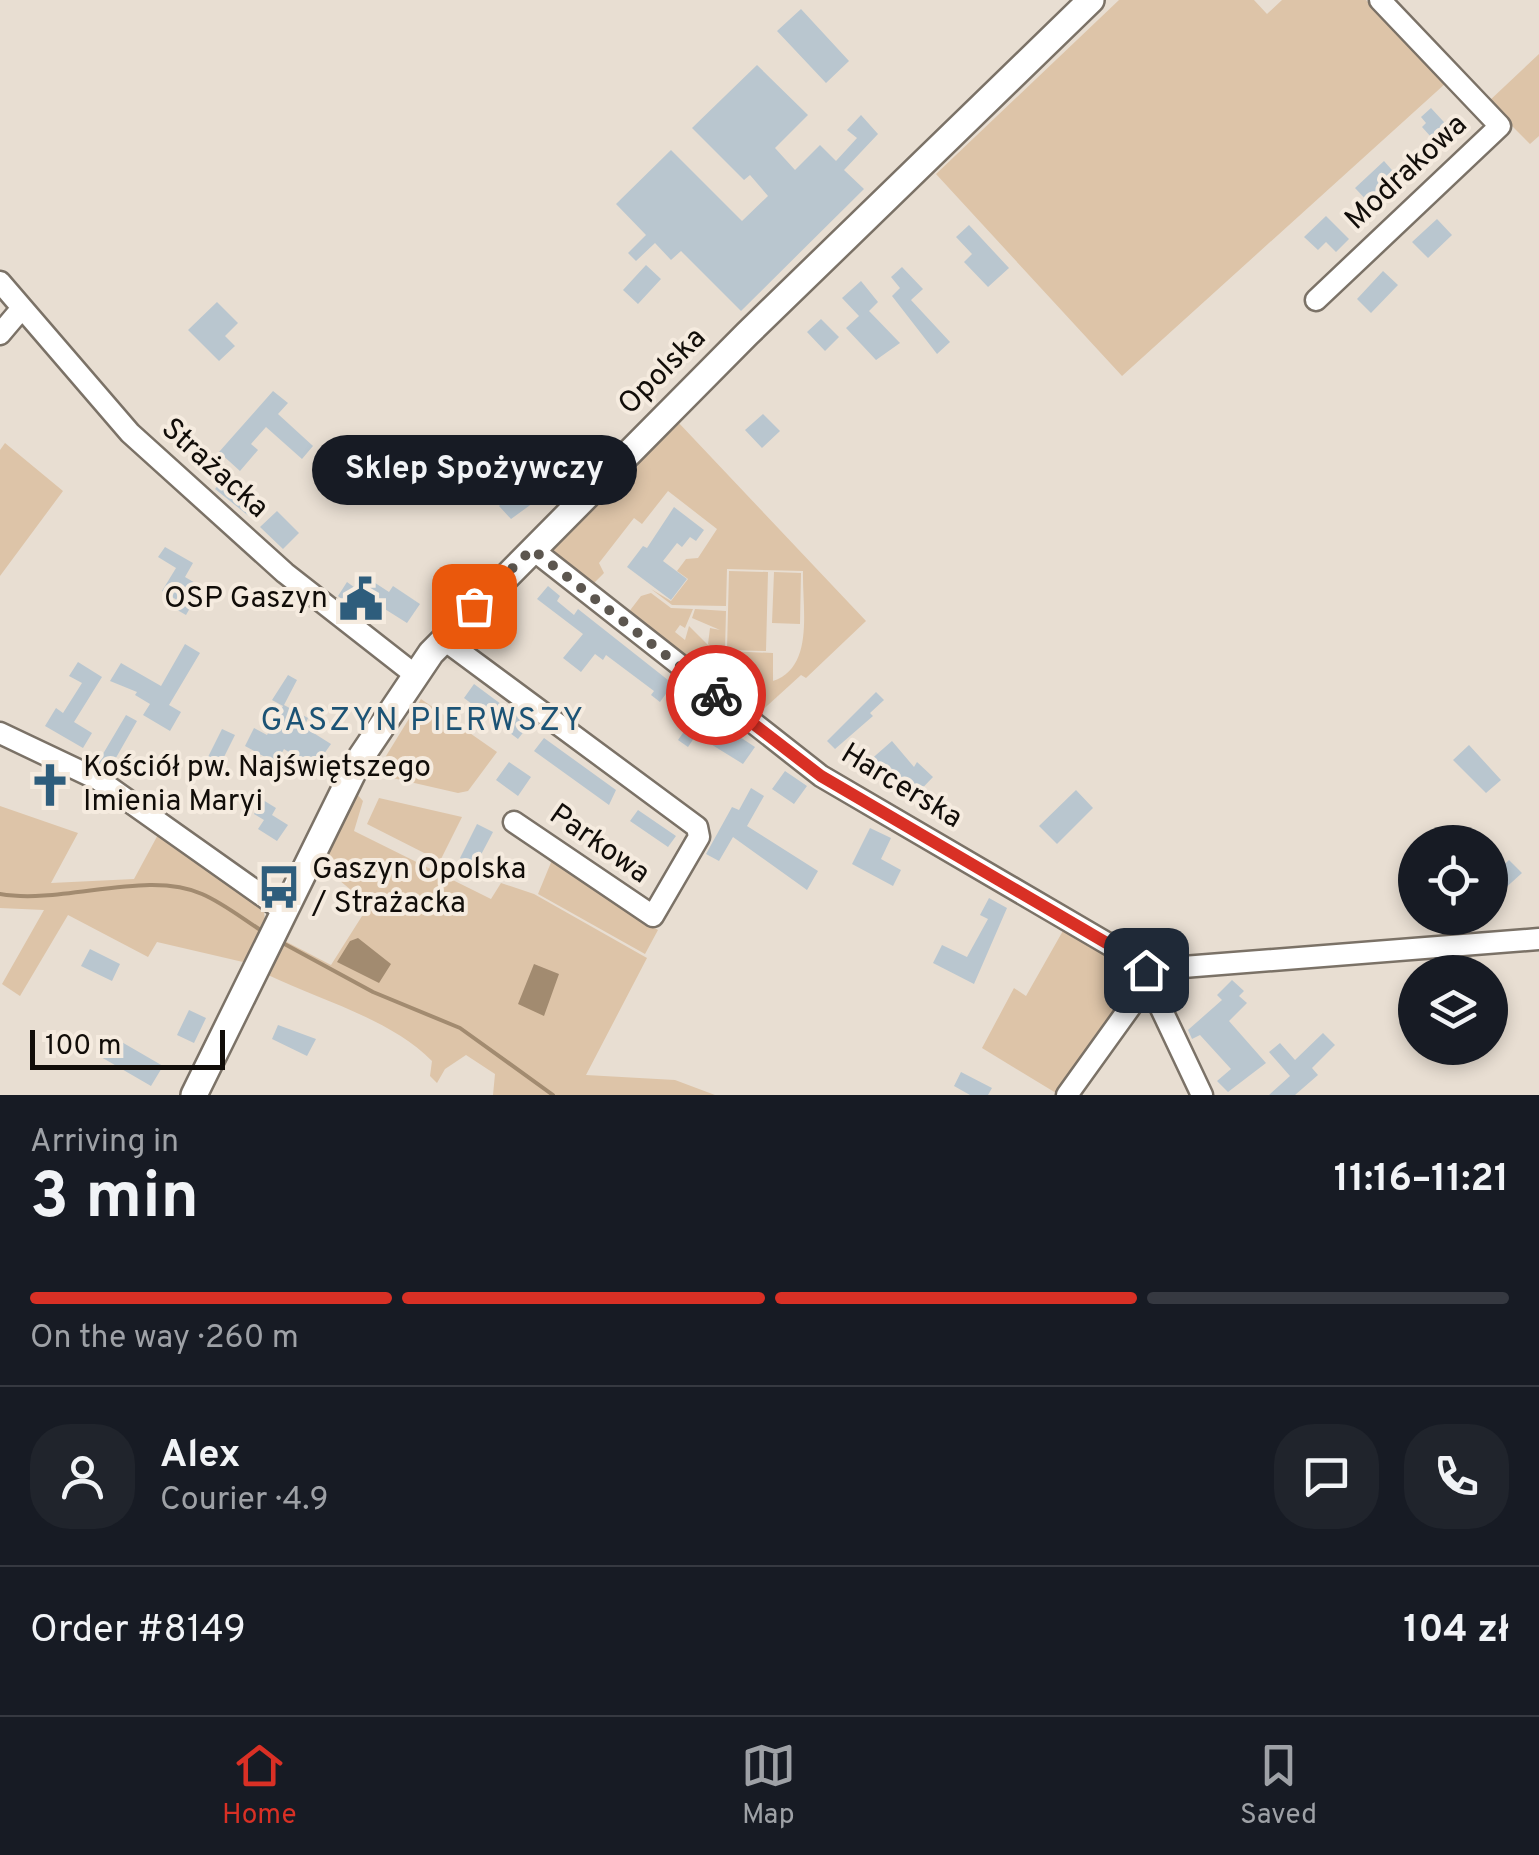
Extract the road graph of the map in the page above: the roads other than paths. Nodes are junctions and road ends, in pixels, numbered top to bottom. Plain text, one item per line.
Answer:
1 (1090, 0) edge
2 (1380, 0) edge
3 (0, 282) edge
4 (1316, 300) dead end
5 (22, 308) junction
6 (0, 334) edge
7 (532, 549) junction
8 (443, 639) junction
9 (414, 674) junction
10 (0, 733) edge
11 (514, 822) dead end
12 (276, 927) junction
13 (1539, 939) edge
14 (1149, 978) junction
15 (194, 1095) edge
16 (1067, 1095) edge
17 (1202, 1095) edge

1 - 7 main road, Opolska
2 - 4 street, Modrakowa
3 - 5 street, Strażacka
5 - 6 street
5 - 9 street, Strażacka
7 - 8 main road, Opolska
7 - 14 street, Harcerska
8 - 9 main road, Opolska
8 - 11 street, Parkowa
9 - 12 main road, Opolska
10 - 12 street
12 - 15 main road, Opolska
13 - 14 street
14 - 16 street
14 - 17 street

